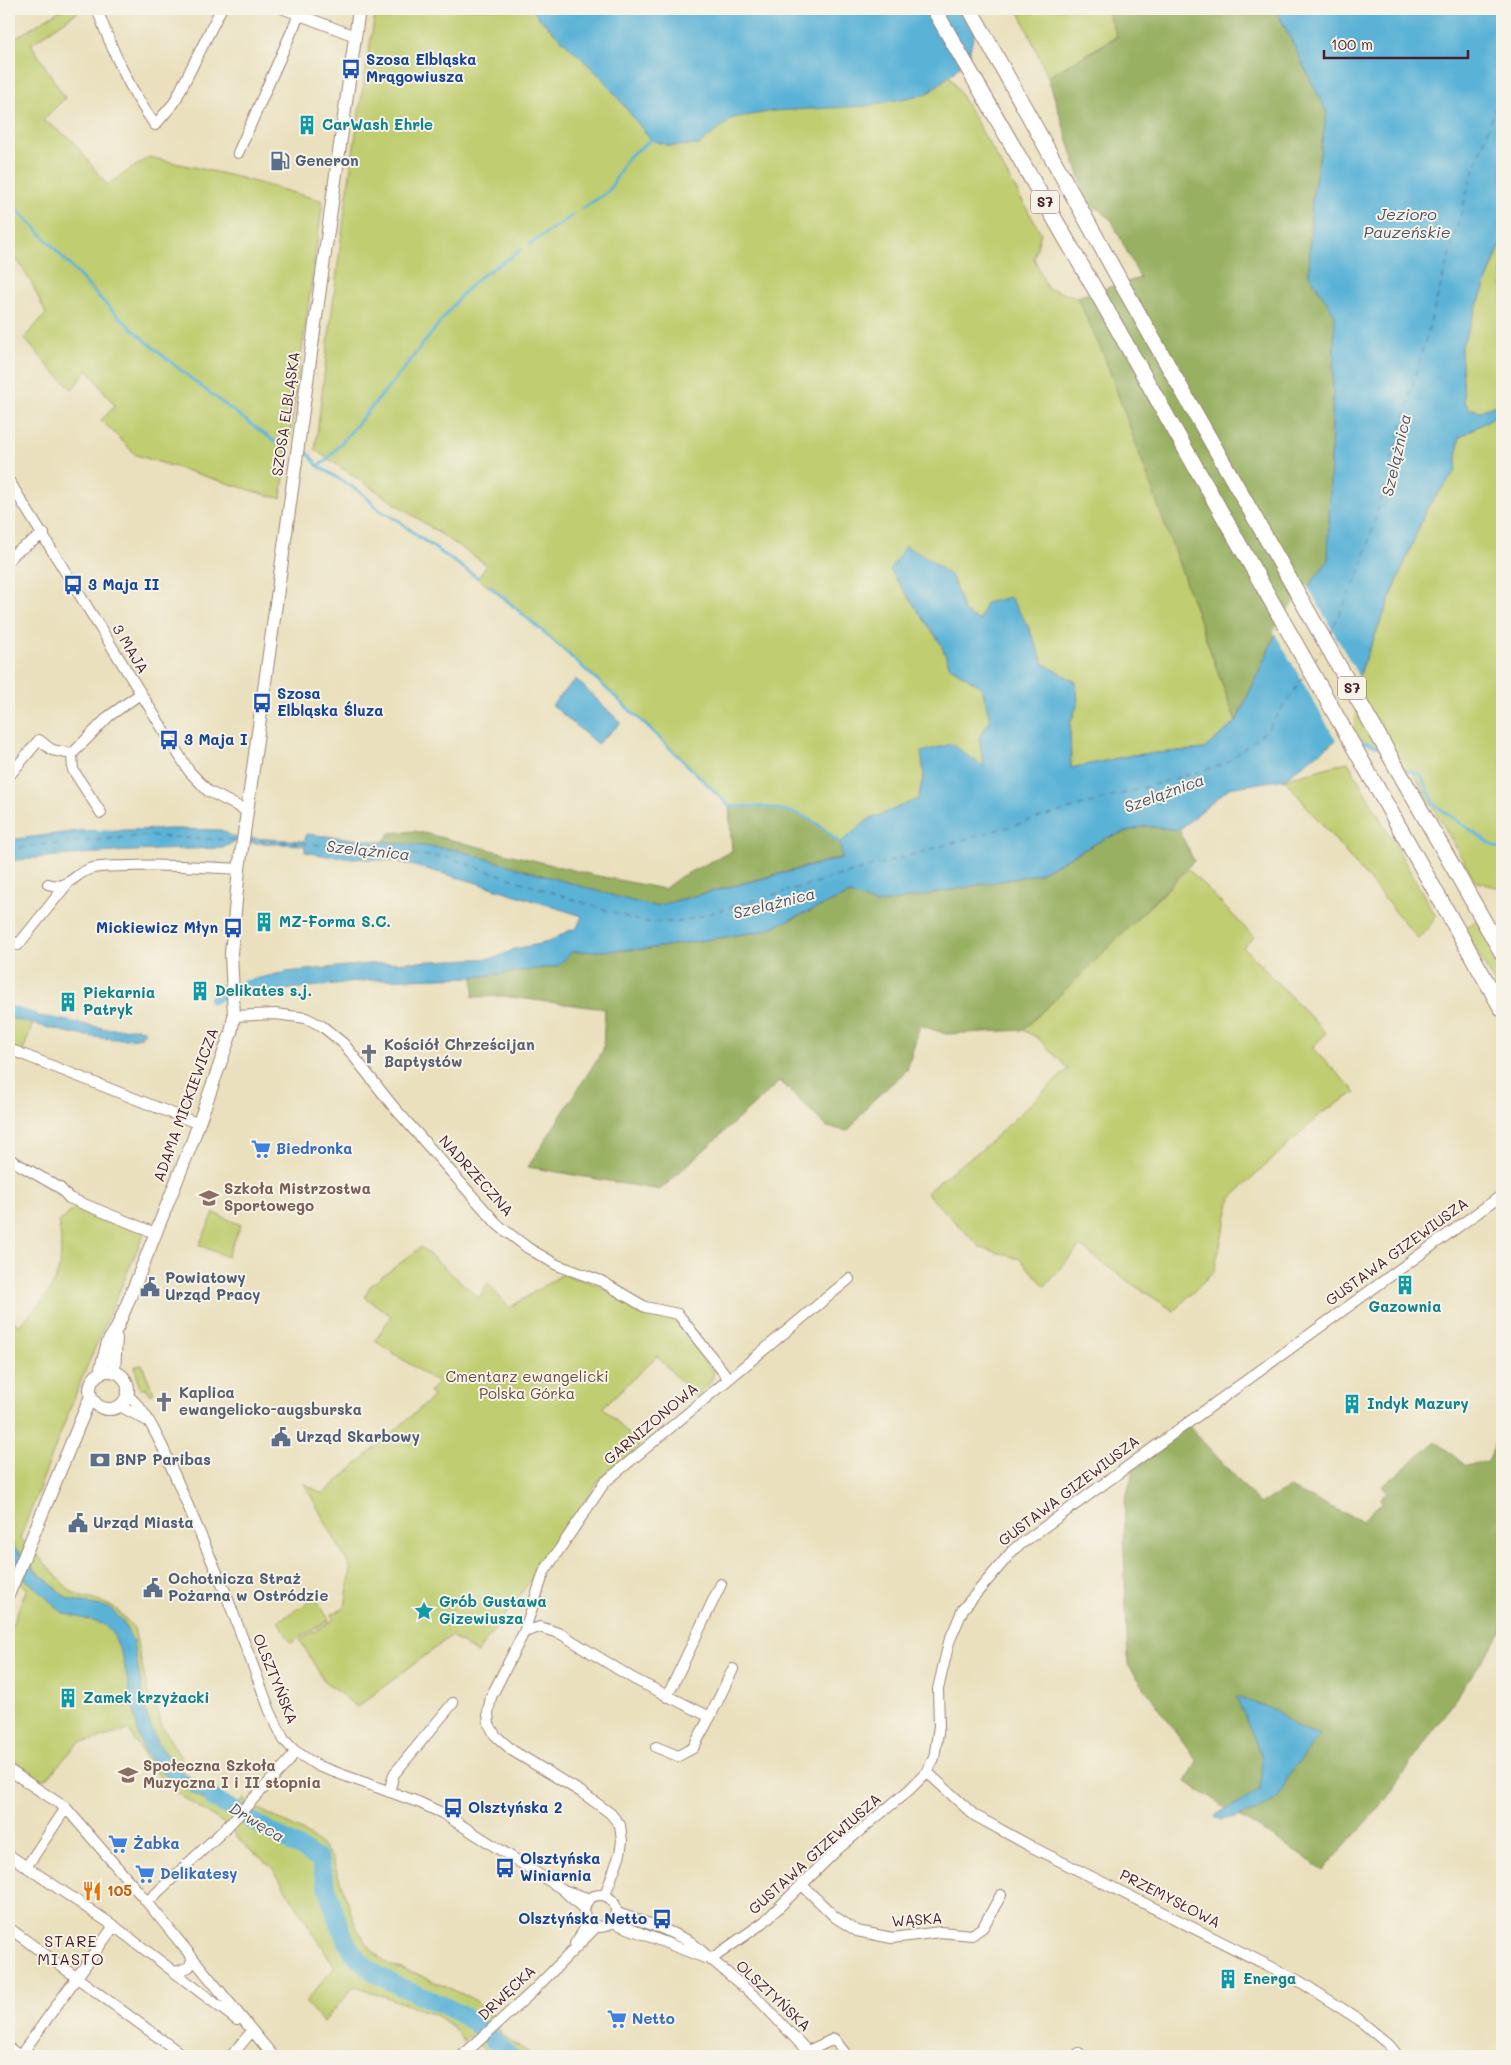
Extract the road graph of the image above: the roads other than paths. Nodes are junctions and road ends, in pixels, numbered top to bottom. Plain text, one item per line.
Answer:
1 (97, 9) edge
2 (221, 9) edge
3 (284, 9) edge
4 (359, 9) edge
5 (934, 9) edge
6 (970, 9) edge
7 (299, 15) junction
8 (355, 36) junction
9 (238, 154) dead end
10 (9, 481) edge
11 (44, 534) junction
12 (9, 560) edge
13 (140, 694) junction
14 (72, 754) junction
15 (9, 776) edge
16 (101, 813) dead end
17 (246, 817) junction
18 (240, 866) junction
19 (48, 884) dead end
20 (67, 884) junction
21 (9, 939) edge
22 (1502, 953) edge
23 (1502, 1009) edge
24 (234, 1016) junction
25 (9, 1049) edge
26 (199, 1124) junction
27 (10, 1160) dead end
28 (1502, 1195) edge
29 (155, 1233) junction
30 (848, 1279) dead end
31 (117, 1328) junction
32 (114, 1371) junction
33 (100, 1372) junction
34 (728, 1378) junction
35 (91, 1396) junction
36 (124, 1401) junction
37 (101, 1407) junction
38 (77, 1426) junction
39 (722, 1584) dead end
40 (9, 1593) edge
41 (524, 1632) junction
42 (733, 1669) dead end
43 (667, 1697) junction
44 (453, 1703) dead end
45 (710, 1717) junction
46 (656, 1747) dead end
47 (294, 1751) junction
48 (9, 1770) edge
49 (927, 1772) junction
50 (389, 1792) junction
51 (66, 1808) junction
52 (9, 1855) edge
53 (27, 1866) junction
54 (802, 1885) junction
55 (562, 1889) junction
56 (605, 1895) junction
57 (1001, 1895) dead end
58 (590, 1899) junction
59 (147, 1902) junction
60 (584, 1909) junction
61 (614, 1917) junction
62 (593, 1924) junction
63 (114, 1926) junction
64 (9, 1928) edge
65 (193, 1958) junction
66 (710, 1960) junction
67 (176, 1972) junction
68 (78, 1978) junction
69 (252, 2031) junction
70 (9, 2048) edge
71 (810, 2054) edge
72 (20, 2056) edge
73 (184, 2056) edge
74 (231, 2056) edge
75 (273, 2056) edge
76 (462, 2056) edge
77 (847, 2056) edge
78 (1398, 2056) edge

1 - 2 street
3 - 7 street
4 - 8 main road, SZOSA ELBLĄSKA
5 - 23 highway, S7
6 - 22 highway, S7
7 - 8 street
7 - 9 street
8 - 17 main road, SZOSA ELBLĄSKA
10 - 11 street, 3 MAJA
11 - 12 street
11 - 13 street, 3 MAJA
13 - 14 street
13 - 17 street, 3 MAJA
14 - 15 street
14 - 16 street
17 - 18 main road, ADAMA MICKIEWICZA
18 - 20 street
18 - 24 main road, ADAMA MICKIEWICZA
19 - 20 street
20 - 21 street
24 - 26 main road, ADAMA MICKIEWICZA
24 - 34 street, NADRZECZNA
25 - 26 street
26 - 29 main road, ADAMA MICKIEWICZA
27 - 29 street
28 - 49 street, GUSTAWA GIZEWIUSZA
29 - 31 main road, ADAMA MICKIEWICZA
30 - 34 street, GARNIZONOWA
31 - 32 main road, ADAMA MICKIEWICZA
31 - 33 main road, ADAMA MICKIEWICZA
32 - 33 main road
32 - 36 main road
33 - 35 main road
34 - 41 street, GARNIZONOWA
35 - 37 main road
35 - 38 main road
36 - 37 main road
36 - 47 street, OLSZTYŃSKA
37 - 38 main road
38 - 40 main road
39 - 43 street
41 - 43 street
41 - 56 street, GARNIZONOWA
42 - 45 street
43 - 45 street
44 - 50 street
45 - 46 street
47 - 50 street, OLSZTYŃSKA
47 - 59 street
48 - 51 street
49 - 54 street, GUSTAWA GIZEWIUSZA
49 - 78 street, PRZEMYSŁOWA
50 - 55 street, OLSZTYŃSKA
51 - 53 street
51 - 59 street
52 - 53 street
53 - 63 street
54 - 57 street, WĄSKA
54 - 66 street, GUSTAWA GIZEWIUSZA
55 - 58 street, OLSZTYŃSKA
55 - 60 street, OLSZTYŃSKA
56 - 58 street
56 - 61 street
58 - 60 street
59 - 65 street
60 - 62 street
61 - 62 street
61 - 66 street, OLSZTYŃSKA
62 - 76 street, DRWĘCKA
63 - 67 street
63 - 68 street
64 - 68 street
65 - 67 street
65 - 69 street
66 - 71 street, OLSZTYŃSKA
67 - 69 street
68 - 72 street
68 - 73 street
69 - 74 street
69 - 75 street
70 - 72 street
71 - 77 street

